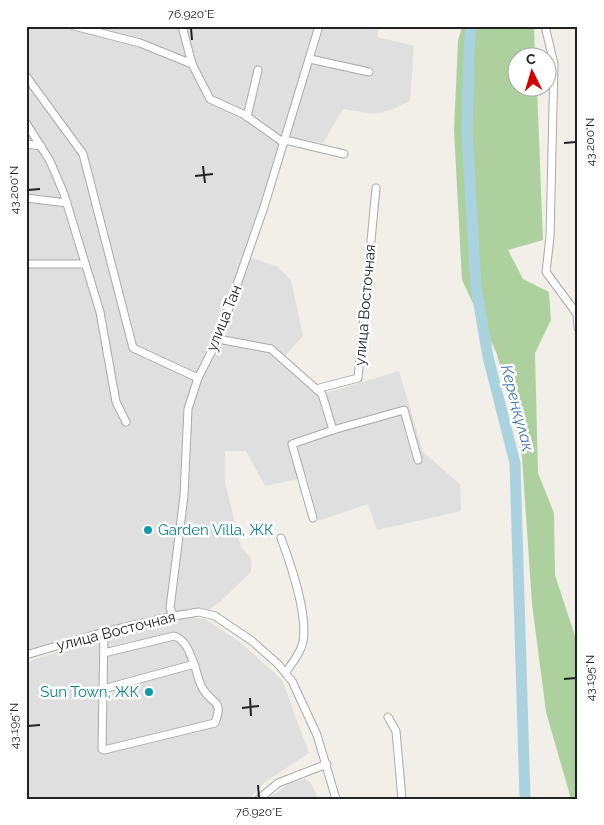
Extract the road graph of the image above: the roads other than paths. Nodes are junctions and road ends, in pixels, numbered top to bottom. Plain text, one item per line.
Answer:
1 (74, 26) edge
2 (182, 26) edge
3 (319, 26) edge
4 (545, 26) edge
5 (310, 59) junction
6 (192, 64) junction
7 (258, 70) dead end
8 (369, 72) dead end
9 (26, 76) edge
10 (247, 117) junction
11 (26, 122) edge
12 (285, 141) junction
13 (26, 144) edge
14 (41, 146) junction
15 (344, 154) dead end
16 (376, 188) dead end
17 (26, 198) edge
18 (67, 203) junction
19 (26, 264) edge
20 (85, 264) junction
21 (578, 328) edge
22 (218, 339) junction
23 (198, 378) junction
24 (316, 389) junction
25 (126, 422) dead end
26 (333, 430) junction
27 (418, 460) dead end
28 (313, 518) dead end
29 (281, 538) dead end
30 (174, 616) junction
31 (104, 632) junction
32 (104, 653) junction
33 (26, 655) edge
34 (196, 666) junction
35 (286, 672) junction
36 (103, 689) junction
37 (388, 717) dead end
38 (327, 764) junction
39 (259, 799) edge
40 (336, 799) edge
41 (402, 799) edge

1 - 6 street
2 - 6 street
3 - 5 street, улица Тан
4 - 21 street
5 - 8 street
5 - 12 street, улица Тан
6 - 10 street
7 - 10 street
9 - 23 street
10 - 12 street
11 - 14 street
12 - 15 street
12 - 22 street, улица Тан
13 - 14 street
14 - 18 street
16 - 24 street, улица Восточная
17 - 18 street
18 - 20 street
19 - 20 street
20 - 25 street
22 - 23 street, улица Тан
22 - 24 street
23 - 30 street, улица Тан
24 - 26 street
26 - 27 street
26 - 28 street
29 - 35 street
30 - 31 street, улица Восточная
30 - 35 street, улица Восточная
31 - 32 street
31 - 33 street, улица Восточная
32 - 34 street
32 - 36 street
34 - 36 street
34 - 36 street
35 - 38 street
37 - 41 street
38 - 39 street
38 - 40 street

